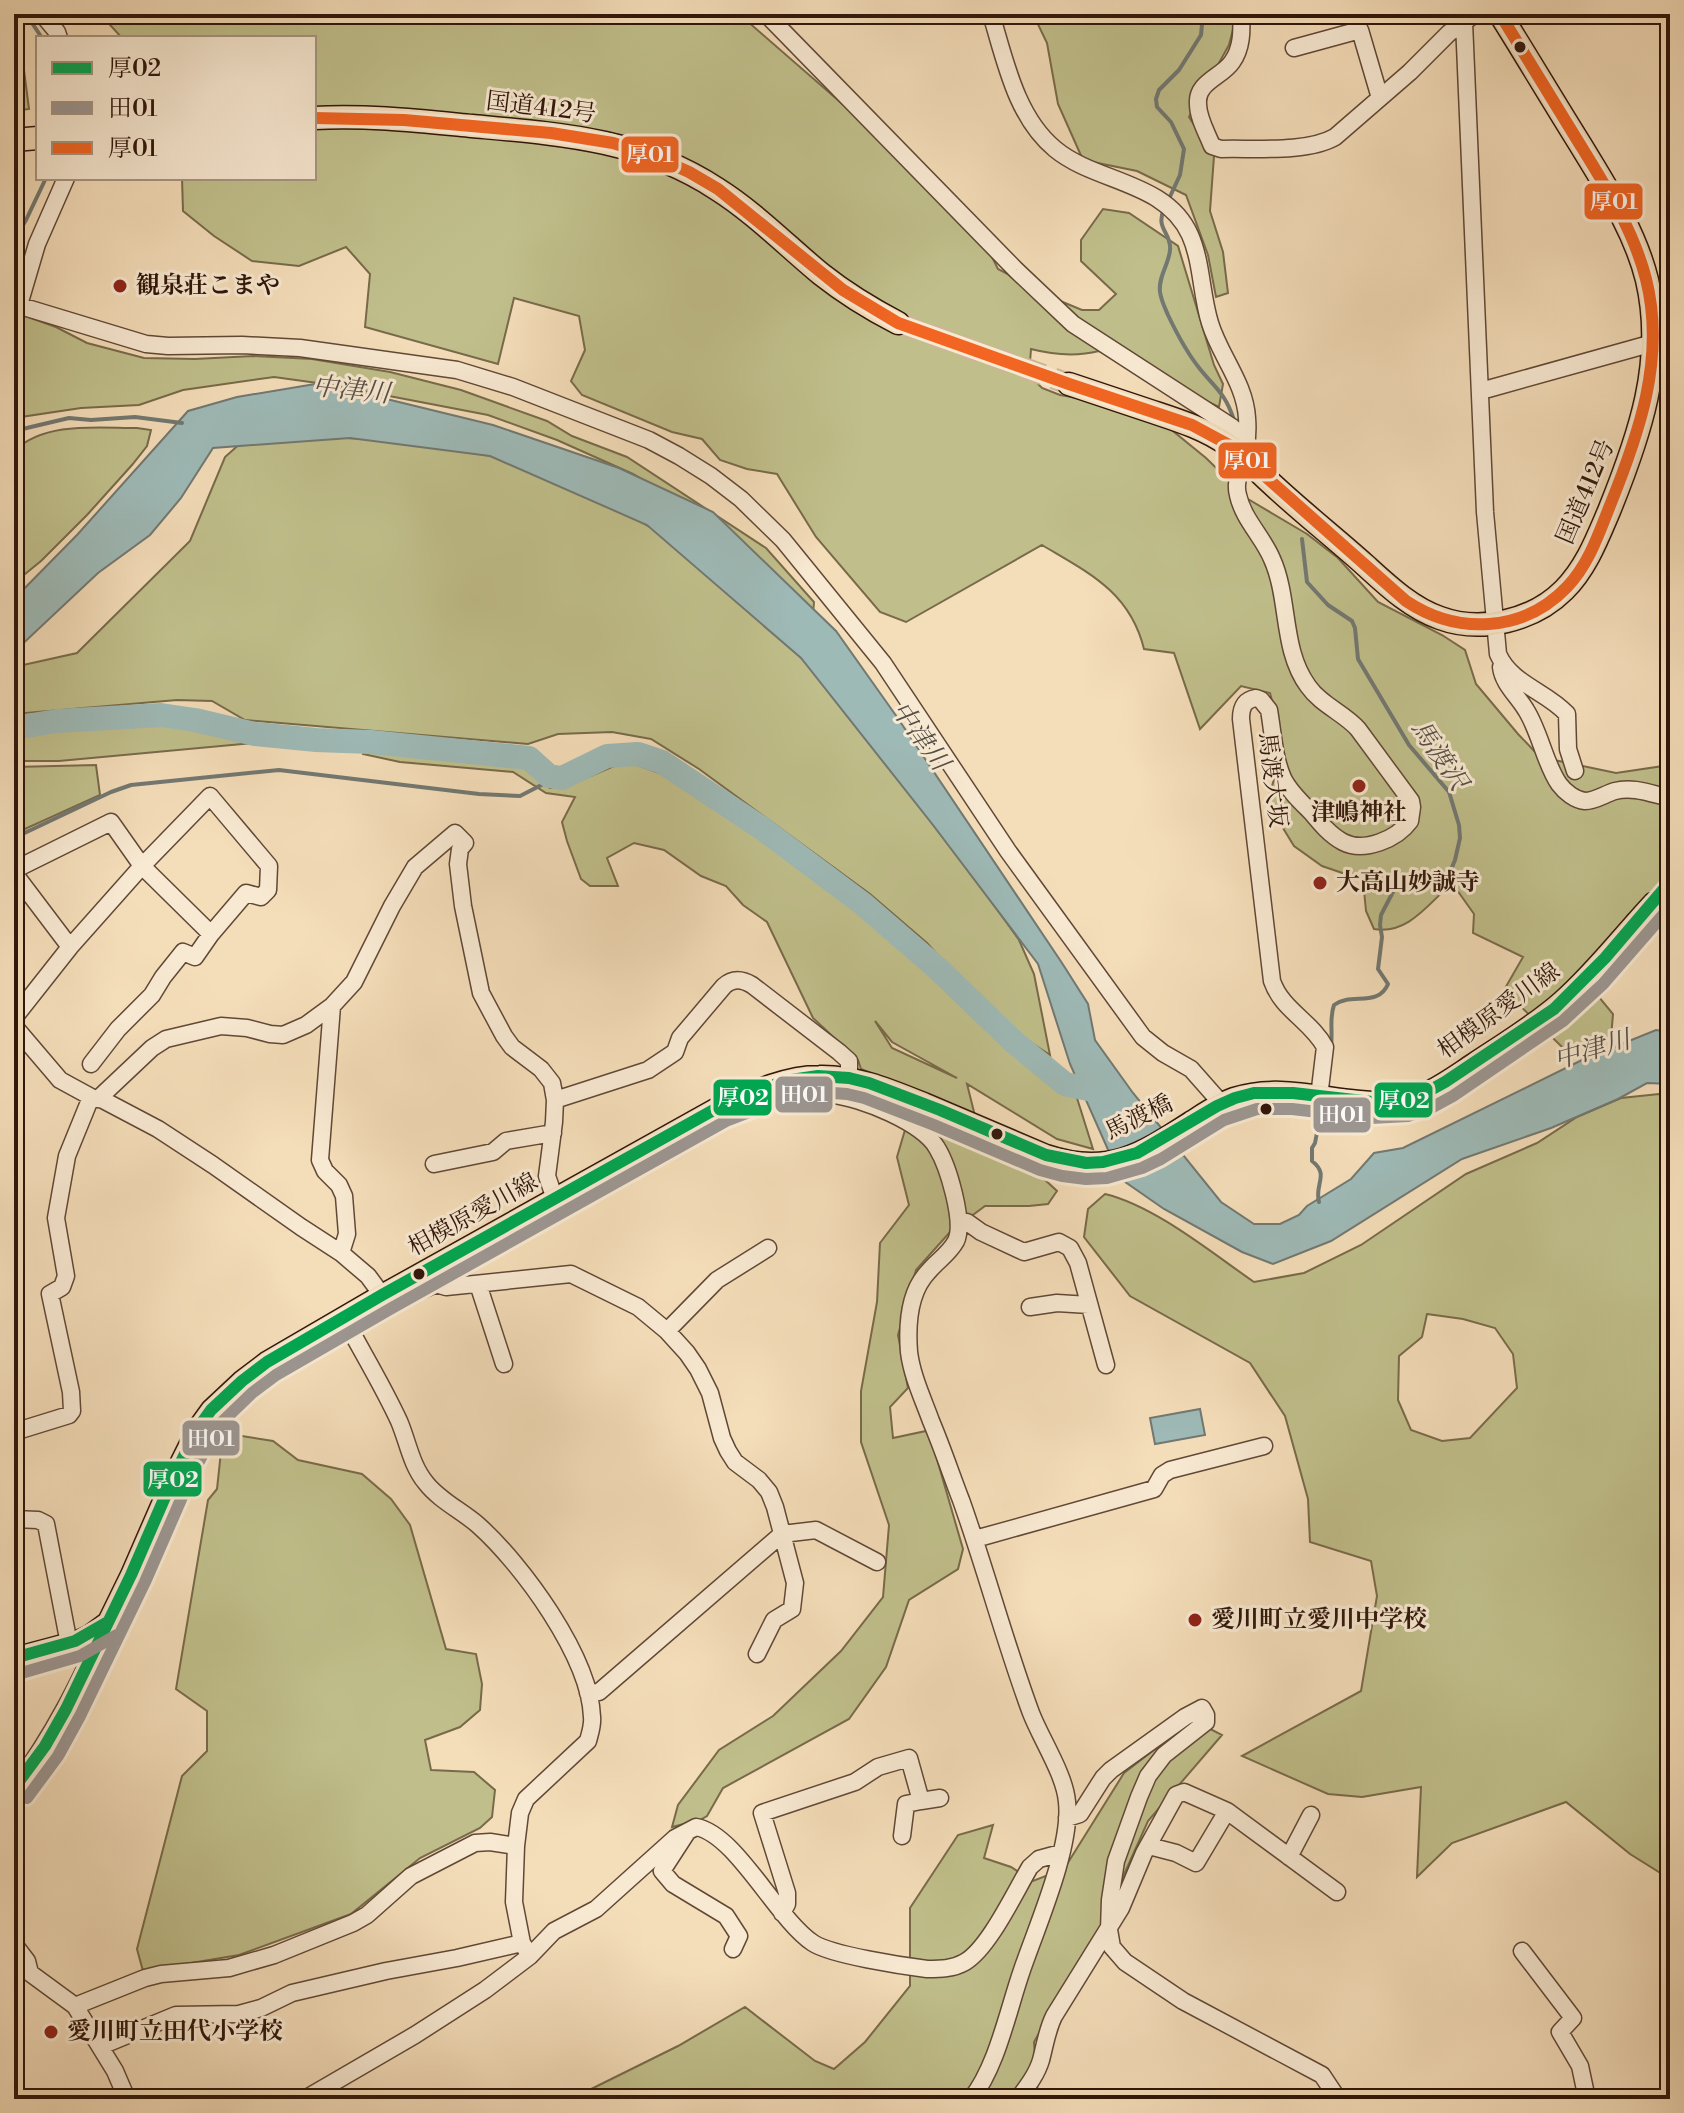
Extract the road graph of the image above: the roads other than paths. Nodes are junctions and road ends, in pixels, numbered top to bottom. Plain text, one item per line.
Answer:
1 (42, 14) edge
2 (766, 14) edge
3 (991, 14) edge
4 (1241, 14) edge
5 (1500, 14) edge
6 (1469, 18) edge
7 (58, 36) edge
8 (1294, 48) dead end
9 (1380, 98) junction
10 (316, 118) edge
11 (36, 138) edge
12 (14, 140) edge
13 (65, 180) edge
14 (16, 304) edge
15 (898, 323) tunnel mouth
16 (1659, 338) edge
17 (1069, 384) tunnel mouth
18 (1480, 387) junction
19 (1246, 449) junction
20 (1496, 623) junction
21 (1502, 662) junction
22 (1575, 771) dead end
23 (1670, 798) edge
24 (142, 866) junction
25 (14, 872) edge
26 (1653, 903) tunnel mouth
27 (1670, 918) edge
28 (1638, 919) junction
29 (211, 934) junction
30 (70, 947) junction
31 (332, 1006) junction
32 (14, 1018) edge
33 (14, 1026) edge
34 (91, 1064) dead end
35 (849, 1078) junction
36 (784, 1081) junction
37 (1319, 1097) junction
38 (96, 1098) junction
39 (555, 1100) junction
40 (1213, 1108) junction
41 (553, 1133) junction
42 (434, 1164) dead end
43 (1093, 1164) joint
44 (555, 1199) junction
45 (960, 1223) junction
46 (768, 1248) dead end
47 (341, 1253) junction
48 (412, 1279) junction
49 (478, 1284) junction
50 (382, 1295) junction
51 (1089, 1305) junction
52 (1030, 1307) dead end
53 (344, 1318) junction
54 (667, 1331) junction
55 (504, 1364) dead end
56 (1106, 1365) dead end
57 (14, 1432) edge
58 (1264, 1446) dead end
59 (14, 1519) edge
60 (782, 1534) junction
61 (975, 1539) junction
62 (877, 1562) dead end
63 (108, 1622) junction
64 (69, 1644) junction
65 (757, 1654) dead end
66 (14, 1658) edge
67 (588, 1693) junction
68 (14, 1788) edge
69 (940, 1798) dead end
70 (921, 1801) junction
71 (1227, 1811) junction
72 (1311, 1815) dead end
73 (1067, 1818) junction
74 (688, 1830) junction
75 (902, 1836) dead end
76 (516, 1846) junction
77 (1149, 1846) junction
78 (1061, 1853) junction
79 (1289, 1857) junction
80 (1337, 1892) dead end
81 (782, 1913) junction
82 (1109, 1930) junction
83 (14, 1944) edge
84 (526, 1949) junction
85 (733, 1949) dead end
86 (1522, 1951) dead end
87 (75, 2006) junction
88 (101, 2046) junction
89 (127, 2099) edge
90 (305, 2099) edge
91 (971, 2099) edge
92 (1018, 2099) edge
93 (1338, 2099) edge
94 (1587, 2099) edge

1 - 7 street
2 - 19 street
3 - 19 street
4 - 9 street
5 - 16 highway, 国道412号
6 - 9 street
6 - 18 street
8 - 9 street
10 - 15 highway, 国道412号
11 - 12 highway
13 - 14 street
14 - 40 street
16 - 18 street
16 - 20 highway, 国道412号
17 - 19 highway, 国道412号
18 - 20 street
19 - 20 highway, 国道412号
19 - 37 street, 馬渡大坂
20 - 21 street
21 - 22 street
21 - 23 street
24 - 25 street
24 - 29 street
24 - 29 street
24 - 30 street
25 - 30 street
26 - 28 main road, 相模原愛川線
27 - 28 street
28 - 37 main road, 相模原愛川線
29 - 34 street
30 - 32 street
31 - 38 street
31 - 39 street
31 - 47 street
33 - 38 street
35 - 36 main road, 相模原愛川線
35 - 39 street
35 - 43 main road, 相模原愛川線
36 - 44 main road, 相模原愛川線
36 - 45 street
37 - 40 main road, 相模原愛川線
38 - 47 street
38 - 57 street
39 - 41 street
40 - 43 main road, 馬渡橋
41 - 42 street
41 - 44 street
44 - 48 main road, 相模原愛川線
45 - 51 street
45 - 61 street
46 - 54 street
47 - 50 street
48 - 49 street
48 - 50 main road, 相模原愛川線
49 - 54 street
49 - 55 street
50 - 53 main road, 相模原愛川線
51 - 52 street
51 - 56 street
53 - 63 main road, 相模原愛川線
53 - 67 street
54 - 60 street
58 - 61 street
59 - 64 street
60 - 62 street
60 - 65 street
60 - 67 street
61 - 73 street
63 - 64 main road
63 - 68 street
64 - 66 main road
67 - 76 street
69 - 70 street
70 - 75 street
70 - 81 street
71 - 77 street
71 - 77 street
71 - 79 street
72 - 79 street
73 - 78 street
73 - 82 street
74 - 81 street
74 - 84 street
74 - 85 street
76 - 84 street
76 - 87 street
77 - 82 street
78 - 81 street
78 - 91 street
79 - 80 street
82 - 92 street
82 - 93 street
83 - 87 street
84 - 88 street
84 - 90 street
86 - 94 street
87 - 88 street
88 - 89 street

